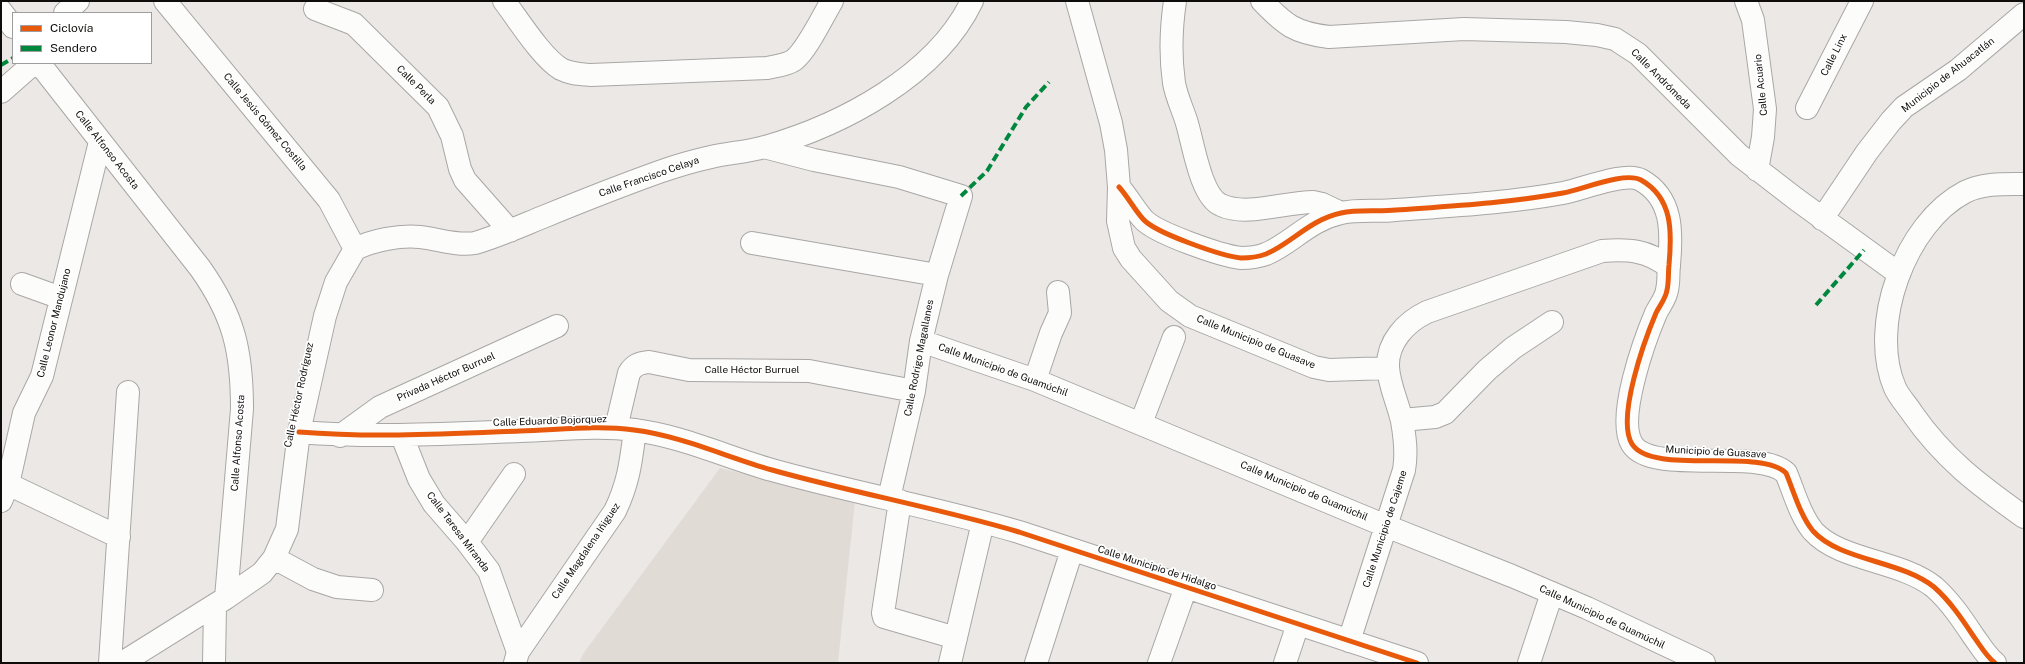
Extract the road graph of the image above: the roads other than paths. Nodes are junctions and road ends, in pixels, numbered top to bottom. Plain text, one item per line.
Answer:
1 (78, 1) edge
2 (165, 1) edge
3 (504, 1) edge
4 (832, 1) edge
5 (972, 1) edge
6 (1077, 1) edge
7 (1175, 1) edge
8 (1262, 1) edge
9 (1746, 1) edge
10 (1862, 1) edge
11 (315, 9) dead end
12 (1, 11) edge
13 (65, 12) edge
14 (2024, 14) edge
15 (12, 26) edge
16 (33, 64) edge
17 (40, 64) edge
18 (1, 92) edge
19 (1807, 108) dead end
20 (100, 142) junction
21 (764, 147) junction
22 (1757, 170) junction
23 (2024, 184) edge
24 (1119, 187) junction
25 (1341, 213) junction
26 (1822, 219) junction
27 (510, 230) junction
28 (752, 243) dead end
29 (356, 249) junction
30 (1669, 267) junction
31 (1898, 273) junction
32 (937, 275) junction
33 (22, 284) dead end
34 (1058, 292) dead end
35 (59, 307) junction
36 (1552, 322) dead end
37 (557, 326) dead end
38 (1174, 338) dead end
39 (921, 341) junction
40 (638, 364) joint
41 (1388, 368) junction
42 (1035, 380) junction
43 (914, 391) junction
44 (128, 392) dead end
45 (1402, 420) junction
46 (1141, 423) junction
47 (625, 429) junction
48 (299, 432) junction
49 (340, 436) junction
50 (402, 436) junction
51 (514, 474) dead end
52 (4, 493) edge
53 (895, 500) junction
54 (2024, 517) edge
55 (983, 522) junction
56 (1386, 526) junction
57 (119, 537) junction
58 (467, 542) junction
59 (1072, 550) junction
60 (274, 558) junction
61 (1186, 587) junction
62 (372, 590) dead end
63 (1552, 593) junction
64 (220, 602) junction
65 (1298, 624) junction
66 (956, 638) junction
67 (1349, 641) junction
68 (517, 658) edge
69 (1410, 662) edge
70 (110, 663) edge
71 (122, 663) edge
72 (214, 663) edge
73 (950, 663) edge
74 (1036, 663) edge
75 (1159, 663) edge
76 (1285, 663) edge
77 (1529, 663) edge
78 (1704, 663) edge
79 (1994, 663) edge

1 - 13 street
2 - 29 street, Calle Jesús Gómez Costilla
3 - 4 street
5 - 21 street, Calle Francisco Celaya
6 - 24 street, Calle Municipio de Guasave
7 - 25 street
8 - 22 street, Calle Andrómeda
9 - 22 street, Calle Acuario
10 - 19 street, Calle Linx
11 - 27 street, Calle Perla
12 - 15 street
14 - 26 street, Municipio de Ahuacatlán
16 - 18 street
17 - 20 street, Calle Alfonso Acosta
20 - 35 street, Calle Leonor Mandujano
20 - 64 street, Calle Alfonso Acosta
21 - 27 street, Calle Francisco Celaya
21 - 32 street, Calle Rodrigo Magallanes
22 - 26 street, Calle Andrómeda
23 - 31 street
24 - 25 street
24 - 41 street, Calle Municipio de Guasave
25 - 30 street
26 - 31 street, Calle Andrómeda
27 - 29 street, Calle Francisco Celaya
28 - 32 street
29 - 48 street, Calle Héctor Rodríguez
30 - 41 street
30 - 79 street, Municipio de Guasave
31 - 54 street
32 - 39 street, Calle Rodrigo Magallanes
33 - 35 street
34 - 42 street
35 - 52 street, Calle Leonor Mandujano
36 - 45 street
37 - 49 street, Privada Héctor Burruel
38 - 46 street
39 - 42 street, Calle Municipio de Guamúchil
39 - 43 street, Calle Rodrigo Magallanes
40 - 43 street, Calle Héctor Burruel
40 - 47 street, Calle Magdalena Iñiguez
41 - 45 street, Calle Municipio de Cajeme
42 - 46 street, Calle Municipio de Guamúchil
43 - 53 street, Calle Rodrigo Magallanes
44 - 57 street
45 - 56 street, Calle Municipio de Cajeme
46 - 56 street, Calle Municipio de Guamúchil
47 - 50 street, Calle Eduardo Bojorquez
47 - 53 street, Calle Eduardo Bojorquez
47 - 68 street, Calle Magdalena Iñiguez
48 - 49 street, Calle Eduardo Bojorquez
48 - 60 street, Calle Héctor Rodríguez
49 - 50 street, Calle Eduardo Bojorquez
50 - 58 street, Calle Teresa Miranda
51 - 58 street
52 - 57 street
53 - 55 street, Calle Municipio de Hidalgo
53 - 66 street, Calle Rodrigo Magallanes
55 - 59 street, Calle Municipio de Hidalgo
55 - 66 street
56 - 63 street, Calle Municipio de Guamúchil
56 - 67 street, Calle Municipio de Cajeme
57 - 70 street
58 - 68 street, Calle Teresa Miranda
59 - 61 street, Calle Municipio de Hidalgo
59 - 74 street
60 - 62 street
60 - 64 street, Calle Héctor Rodríguez
61 - 65 street, Calle Municipio de Hidalgo
61 - 75 street
63 - 77 street
63 - 78 street, Calle Municipio de Guamúchil
64 - 71 street
64 - 72 street, Calle Alfonso Acosta
65 - 67 street, Calle Municipio de Hidalgo
65 - 76 street
66 - 73 street
67 - 69 street, Calle Municipio de Hidalgo

